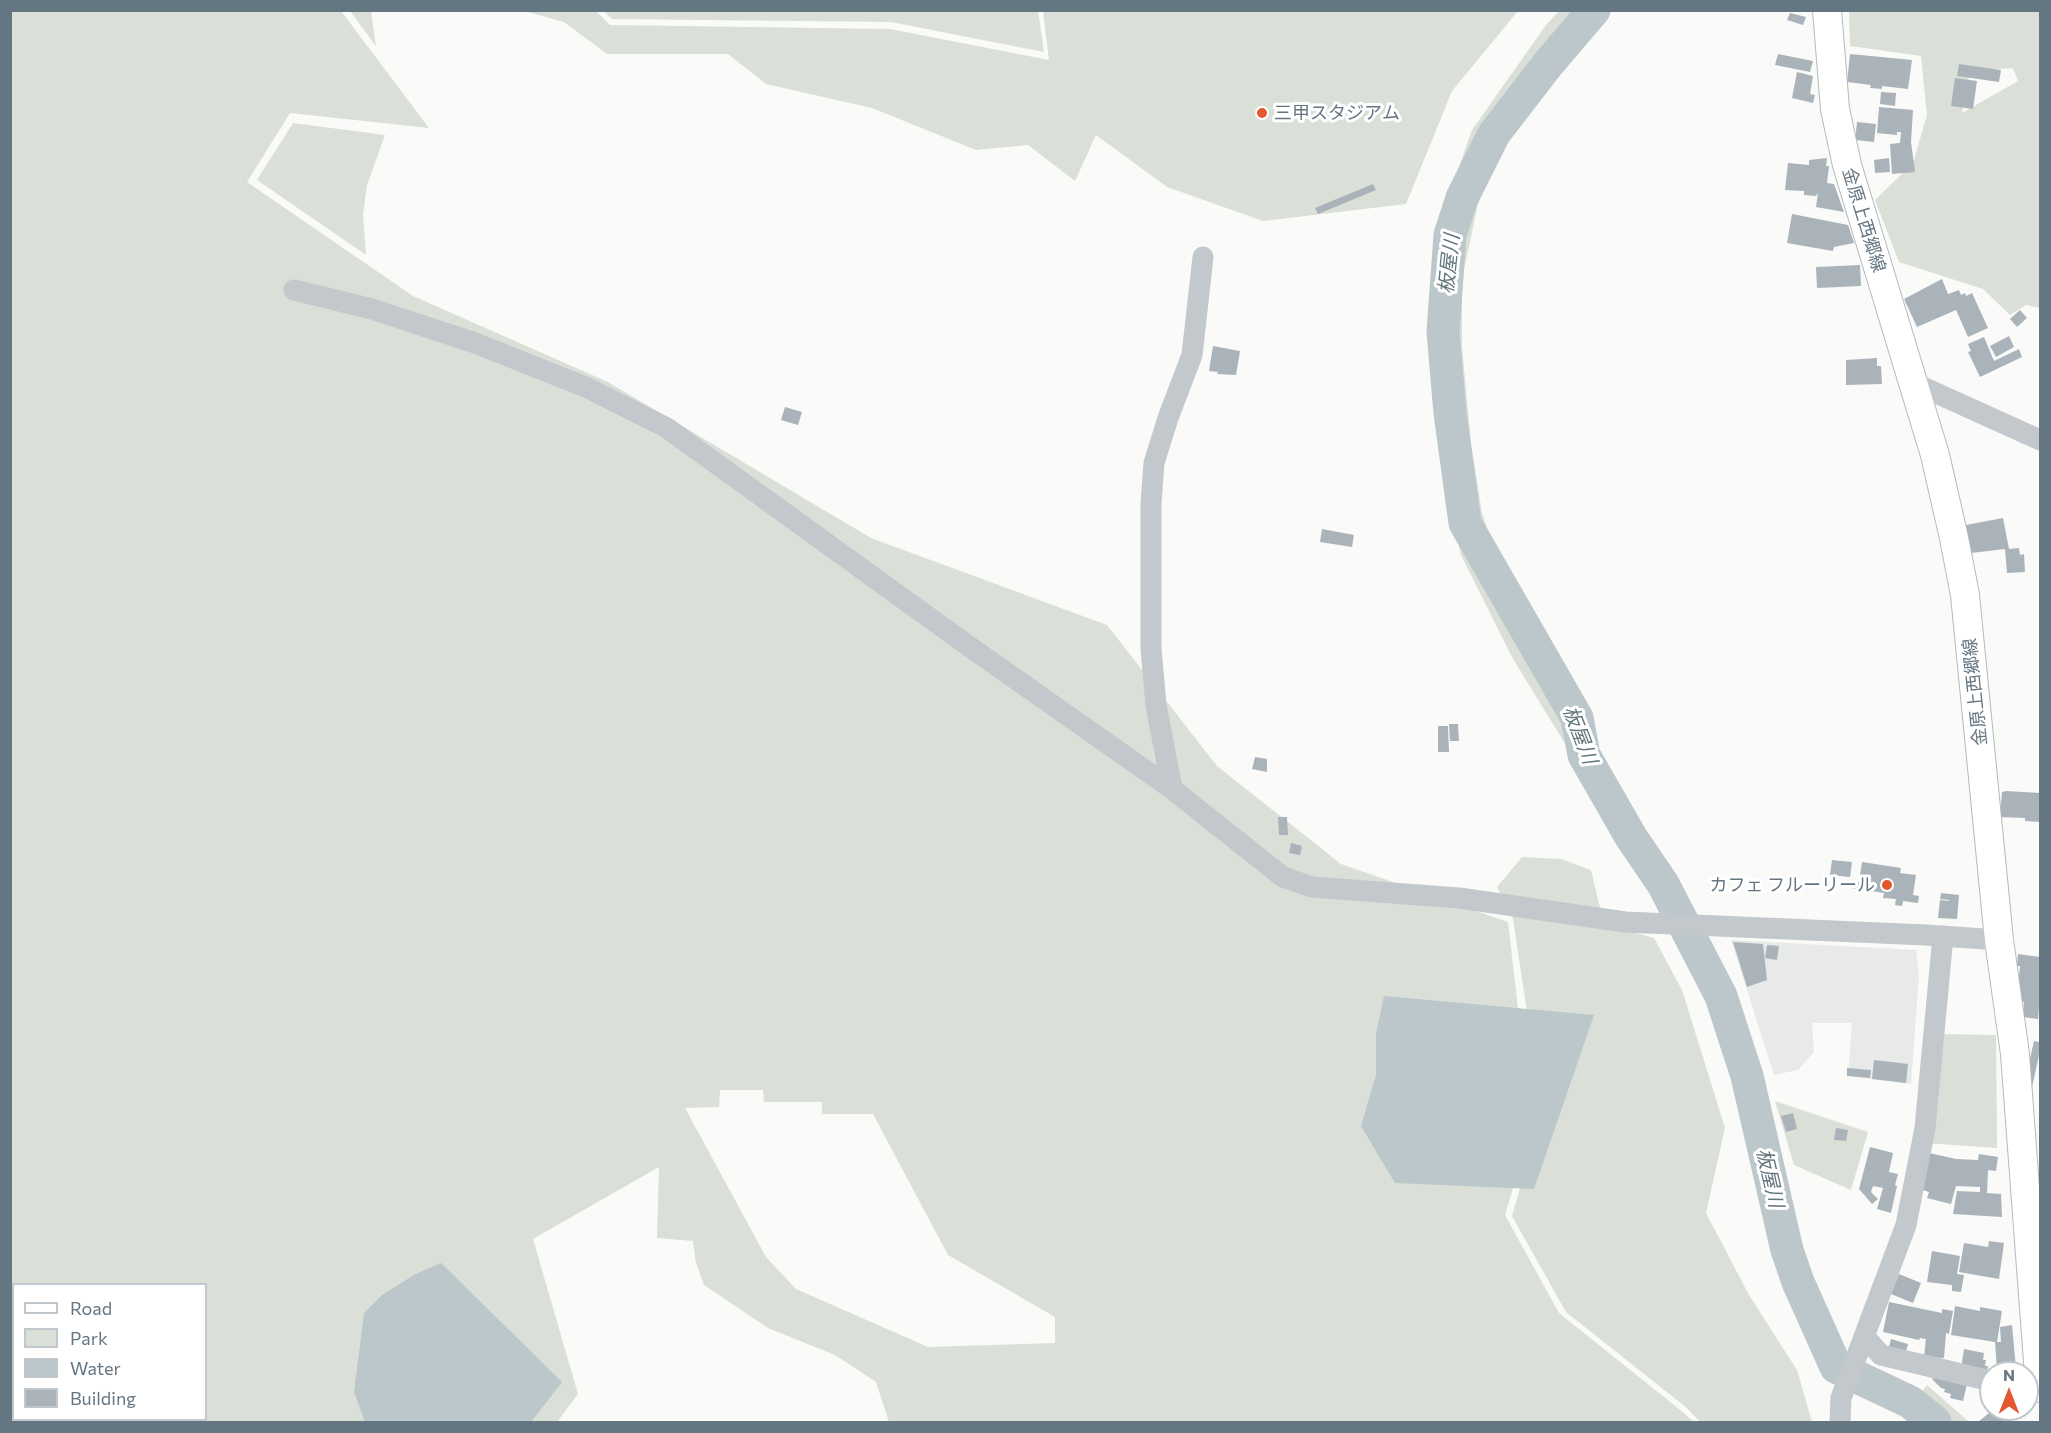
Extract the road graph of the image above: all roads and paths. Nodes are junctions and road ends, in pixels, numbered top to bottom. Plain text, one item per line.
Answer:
1 (1827, 10) edge
2 (1203, 257) dead end
3 (294, 290) dead end
4 (1914, 383) junction
5 (2040, 440) edge
6 (1172, 789) junction
7 (1943, 936) junction
8 (2000, 940) junction
9 (1863, 1341) junction
10 (2034, 1361) edge
11 (1979, 1378) edge
12 (1840, 1422) edge

1 - 4 main road, 金原上西郷線
2 - 6 street
3 - 6 street
4 - 5 street
4 - 8 main road, 金原上西郷線
6 - 7 street
7 - 8 street
7 - 9 street
8 - 10 main road, 金原上西郷線
9 - 11 street
9 - 12 street

